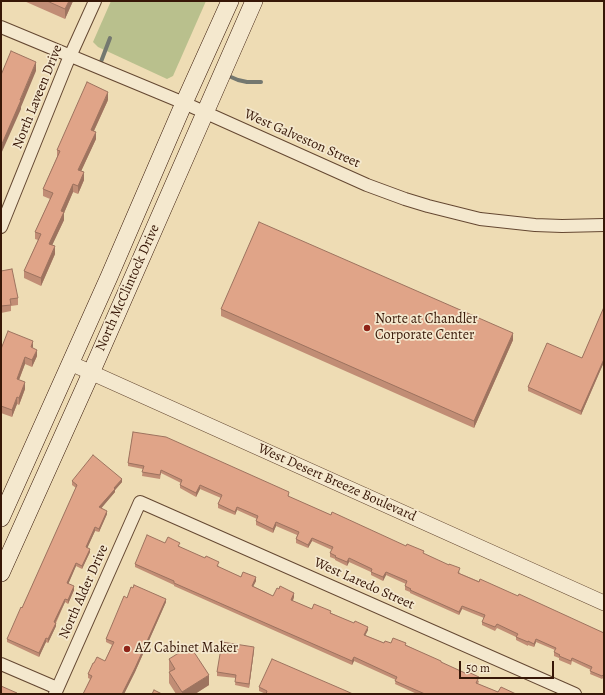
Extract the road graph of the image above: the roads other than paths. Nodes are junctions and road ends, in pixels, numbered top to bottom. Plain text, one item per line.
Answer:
1 (95, 1) edge
2 (230, 1) edge
3 (254, 1) edge
4 (1, 27) edge
5 (71, 56) junction
6 (184, 103) junction
7 (205, 112) junction
8 (604, 225) edge
9 (1, 227) edge
10 (70, 363) junction
11 (91, 373) junction
12 (140, 502) joint
13 (1, 518) edge
14 (1, 574) edge
15 (604, 603) edge
16 (1, 664) edge
17 (56, 691) edge
18 (575, 694) edge

1 - 5 street, North Laveen Drive
2 - 6 main road, North McClintock Drive
3 - 7 main road, North McClintock Drive
4 - 5 street, West Galveston Street
5 - 6 street, West Galveston Street
5 - 9 street, North Laveen Drive
6 - 7 street, West Galveston Street
6 - 10 main road, North McClintock Drive
7 - 8 street, West Galveston Street
7 - 11 main road, North McClintock Drive
10 - 11 street, West Desert Breeze Boulevard
10 - 13 main road, North McClintock Drive
11 - 14 main road, North McClintock Drive
11 - 15 street, West Desert Breeze Boulevard
12 - 17 street, North Alder Drive
12 - 18 street, West Laredo Street
16 - 17 street

